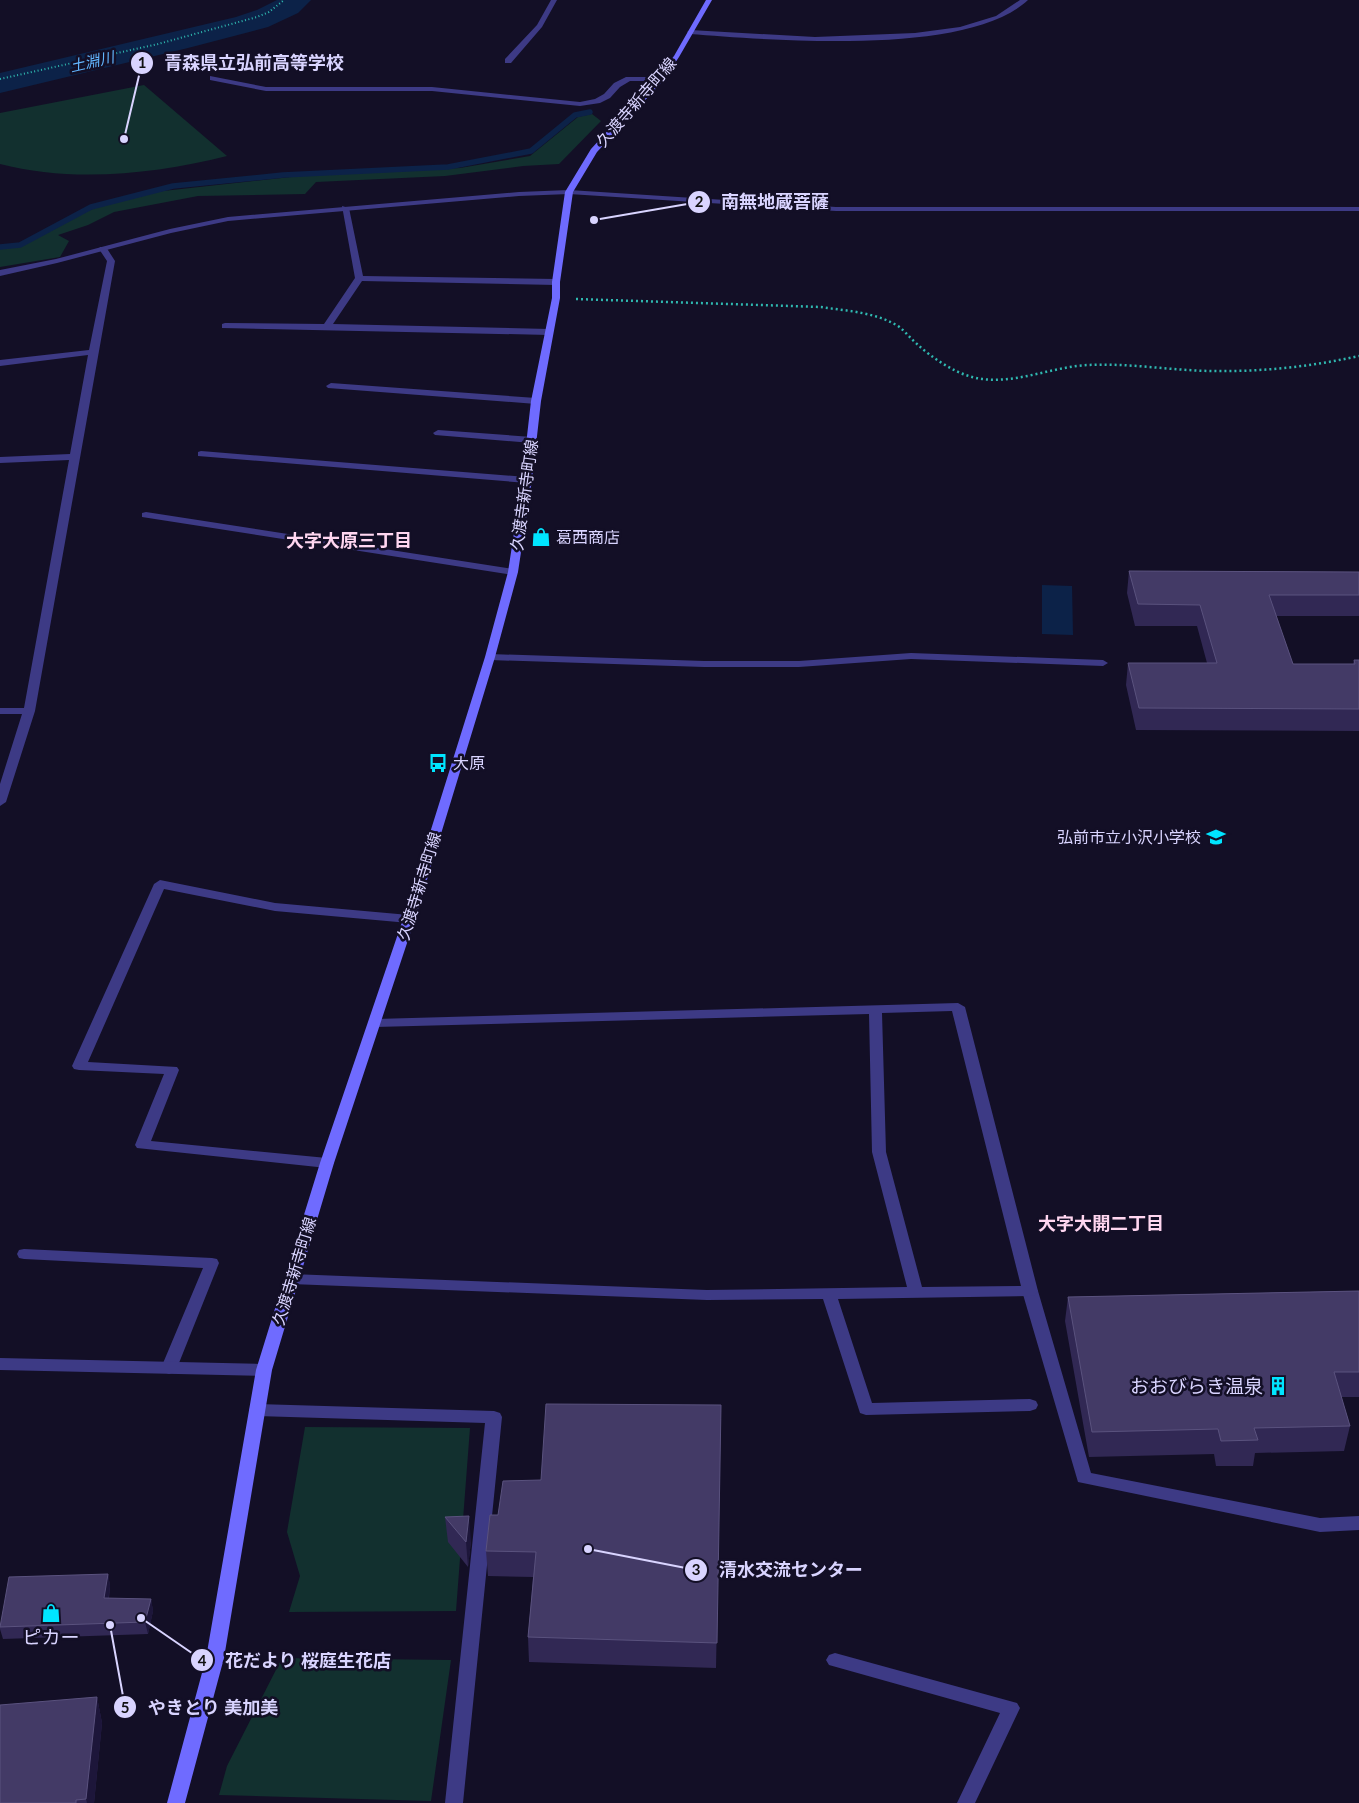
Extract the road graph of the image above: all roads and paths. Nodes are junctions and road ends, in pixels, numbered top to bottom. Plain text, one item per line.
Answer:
1 (284, 0) edge
2 (554, 0) edge
3 (709, 0) edge
4 (1025, 0) edge
5 (690, 32) junction
6 (508, 61) dead end
7 (213, 78) dead end
8 (0, 79) edge
9 (660, 79) junction
10 (569, 192) junction
11 (345, 208) junction
12 (1359, 209) edge
13 (103, 249) junction
14 (0, 273) edge
15 (359, 278) junction
16 (556, 282) junction
17 (556, 298) junction
18 (225, 326) dead end
19 (327, 326) junction
20 (549, 332) junction
21 (93, 352) junction
22 (1359, 356) edge
23 (0, 363) edge
24 (331, 386) dead end
25 (536, 401) junction
26 (438, 433) dead end
27 (532, 440) junction
28 (201, 454) dead end
29 (74, 457) junction
30 (0, 460) edge
31 (528, 480) junction
32 (146, 515) dead end
33 (513, 572) junction
34 (490, 657) junction
35 (1103, 663) dead end
36 (28, 710) junction
37 (0, 711) edge
38 (0, 802) edge
39 (409, 919) junction
40 (875, 1009) junction
41 (375, 1023) junction
42 (327, 1163) junction
43 (24, 1254) dead end
44 (291, 1279) junction
45 (1030, 1291) junction
46 (916, 1293) junction
47 (829, 1294) junction
48 (0, 1364) edge
49 (169, 1368) junction
50 (264, 1370) junction
51 (1030, 1405) dead end
52 (257, 1410) junction
53 (1359, 1523) edge
54 (835, 1660) dead end
55 (176, 1803) edge
56 (454, 1803) edge
57 (966, 1803) edge

1 - 8 path
2 - 6 street
3 - 5 main road, 久渡寺新寺町線
4 - 5 street
5 - 9 main road, 久渡寺新寺町線
7 - 9 street
9 - 10 main road, 久渡寺新寺町線
10 - 11 street
10 - 12 street
10 - 16 main road, 久渡寺新寺町線
11 - 13 street
11 - 15 street
13 - 14 street
13 - 21 street
15 - 16 street
15 - 19 street
16 - 17 main road, 久渡寺新寺町線
17 - 20 main road, 久渡寺新寺町線
17 - 22 path
18 - 19 street
19 - 20 street
20 - 25 main road, 久渡寺新寺町線
21 - 23 street
21 - 29 street
24 - 25 street
25 - 27 main road, 久渡寺新寺町線
26 - 27 street
27 - 31 main road, 久渡寺新寺町線
28 - 31 street
29 - 30 street
29 - 36 street
31 - 33 main road, 久渡寺新寺町線
32 - 33 street
33 - 34 main road, 久渡寺新寺町線
34 - 35 street
34 - 39 main road, 久渡寺新寺町線
36 - 37 street
36 - 38 street
39 - 41 main road, 久渡寺新寺町線
39 - 42 street
40 - 41 street
40 - 45 street
40 - 46 street
41 - 42 main road, 久渡寺新寺町線
42 - 44 main road, 久渡寺新寺町線
43 - 49 street
44 - 47 street
44 - 50 main road, 久渡寺新寺町線
45 - 46 street
45 - 53 street
46 - 47 street
47 - 51 street
48 - 49 street
49 - 50 street
50 - 52 main road, 久渡寺新寺町線
52 - 55 main road, 久渡寺新寺町線
52 - 56 street
54 - 57 street

